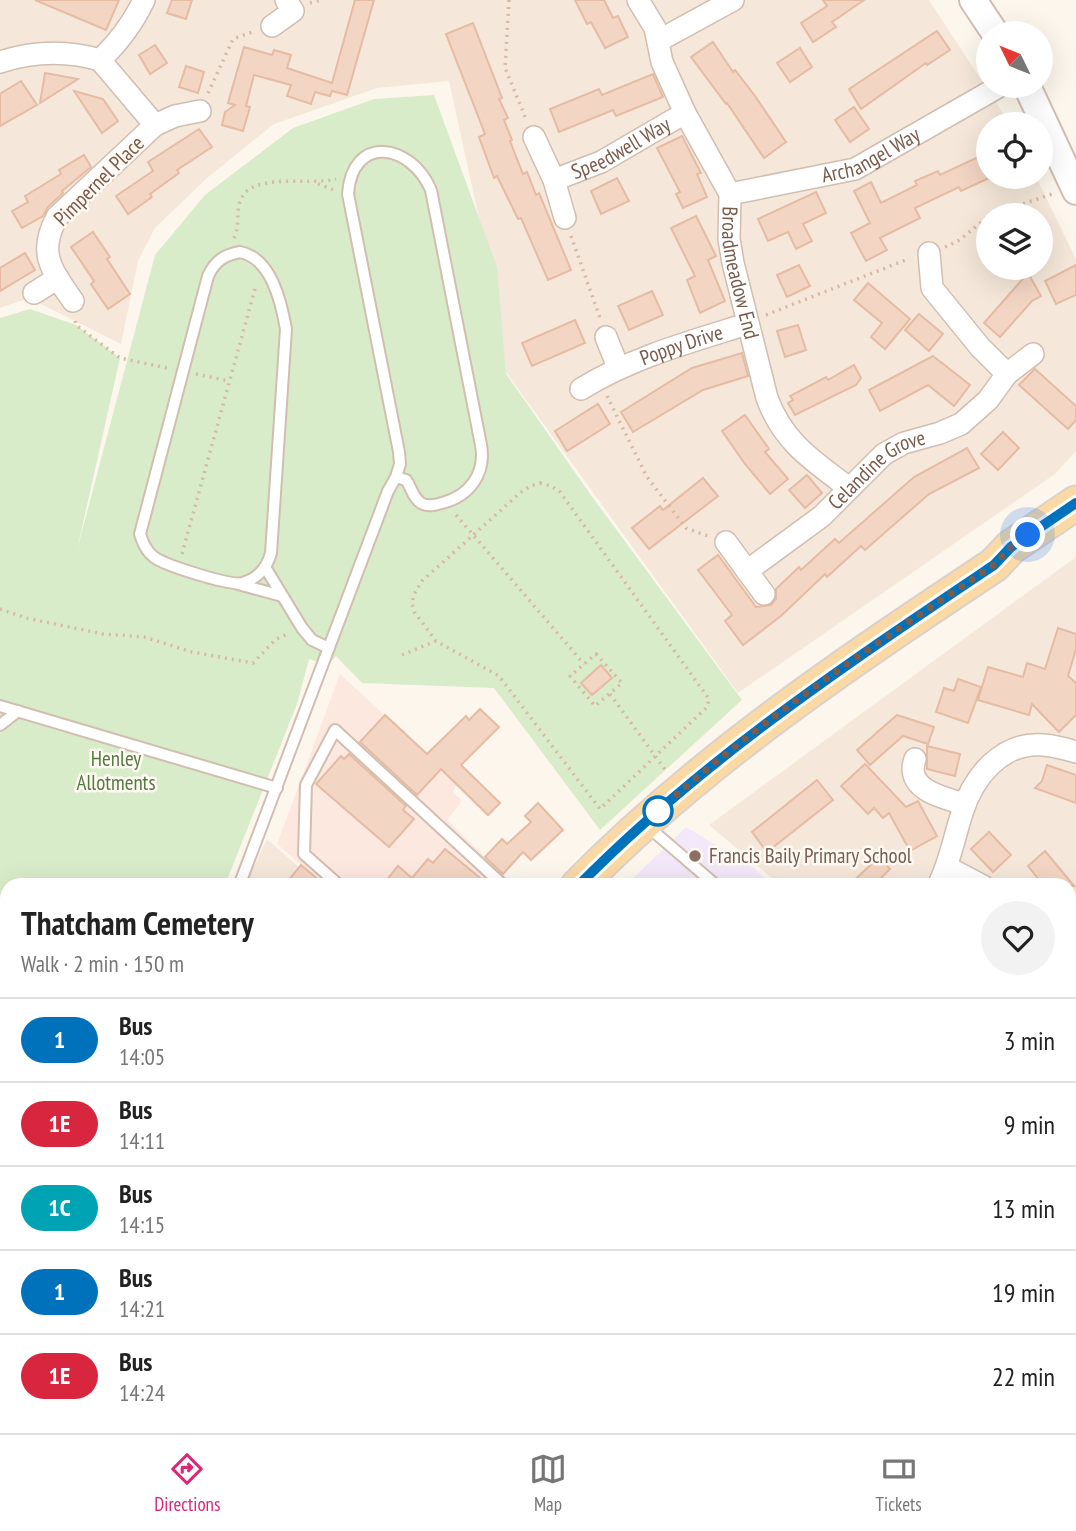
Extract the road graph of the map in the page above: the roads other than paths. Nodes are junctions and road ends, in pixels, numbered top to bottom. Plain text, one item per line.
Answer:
1 (144, 0) edge
2 (638, 0) edge
3 (733, 0) edge
4 (973, 0) edge
5 (294, 5) edge
6 (987, 21) edge
7 (272, 26) road end
8 (657, 41) junction
9 (100, 60) junction
10 (0, 62) edge
11 (979, 98) edge
12 (1033, 98) edge
13 (200, 111) road end
14 (685, 113) junction
15 (155, 125) junction
16 (534, 137) road end
17 (554, 180) junction
18 (1075, 188) edge
19 (730, 194) junction
20 (565, 218) road end
21 (929, 253) road end
22 (58, 278) junction
23 (34, 293) dead end
24 (74, 301) road end
25 (747, 324) junction
26 (606, 337) road end
27 (1033, 354) dead end
28 (618, 368) junction
29 (1007, 374) junction
30 (589, 384) road end
31 (396, 477) junction
32 (849, 488) junction
33 (1076, 503) edge
34 (1076, 527) edge
35 (726, 542) road end
36 (994, 565) junction
37 (265, 567) junction
38 (747, 571) junction
39 (236, 584) junction
40 (764, 594) dead end
41 (282, 596) junction
42 (330, 648) junction
43 (0, 706) edge
44 (18, 712) junction
45 (0, 725) edge
46 (1076, 752) edge
47 (915, 759) dead end
48 (277, 788) junction
49 (965, 804) junction
50 (644, 823) junction
51 (942, 876) edge
52 (242, 878) edge
53 (331, 878) edge
54 (495, 878) edge
55 (586, 878) edge
56 (708, 878) edge

1 - 9 street
2 - 8 street, Broadmeadow End
3 - 8 street
4 - 6 street
5 - 7 street
8 - 14 street, Broadmeadow End
9 - 10 street
9 - 15 street, Pimpernel Place
11 - 19 street, Archangel Way
12 - 18 street
13 - 15 street, Pimpernel Place
14 - 17 street, Speedwell Way
14 - 19 street, Broadmeadow End
15 - 22 street, Pimpernel Place
16 - 17 street, Speedwell Way
17 - 20 street, Speedwell Way
19 - 25 street, Broadmeadow End
21 - 29 street
22 - 23 street
22 - 24 street, Pimpernel Place
25 - 28 street, Poppy Drive
25 - 32 street, Broadmeadow End
26 - 28 street, Poppy Drive
27 - 29 street, Celandine Grove
28 - 30 street, Poppy Drive
29 - 32 street, Celandine Grove
31 - 31 lane
31 - 42 lane
32 - 38 street, Celandine Grove
33 - 36 main road
34 - 36 main road
35 - 38 street
36 - 50 main road
37 - 39 lane
37 - 39 lane
37 - 41 lane
38 - 40 street
39 - 41 lane
41 - 42 lane
42 - 48 lane
43 - 44 lane
44 - 45 lane
44 - 48 lane
46 - 49 street
47 - 49 street
48 - 52 lane
49 - 51 street
50 - 55 main road
50 - 56 lane
53 - 54 lane

